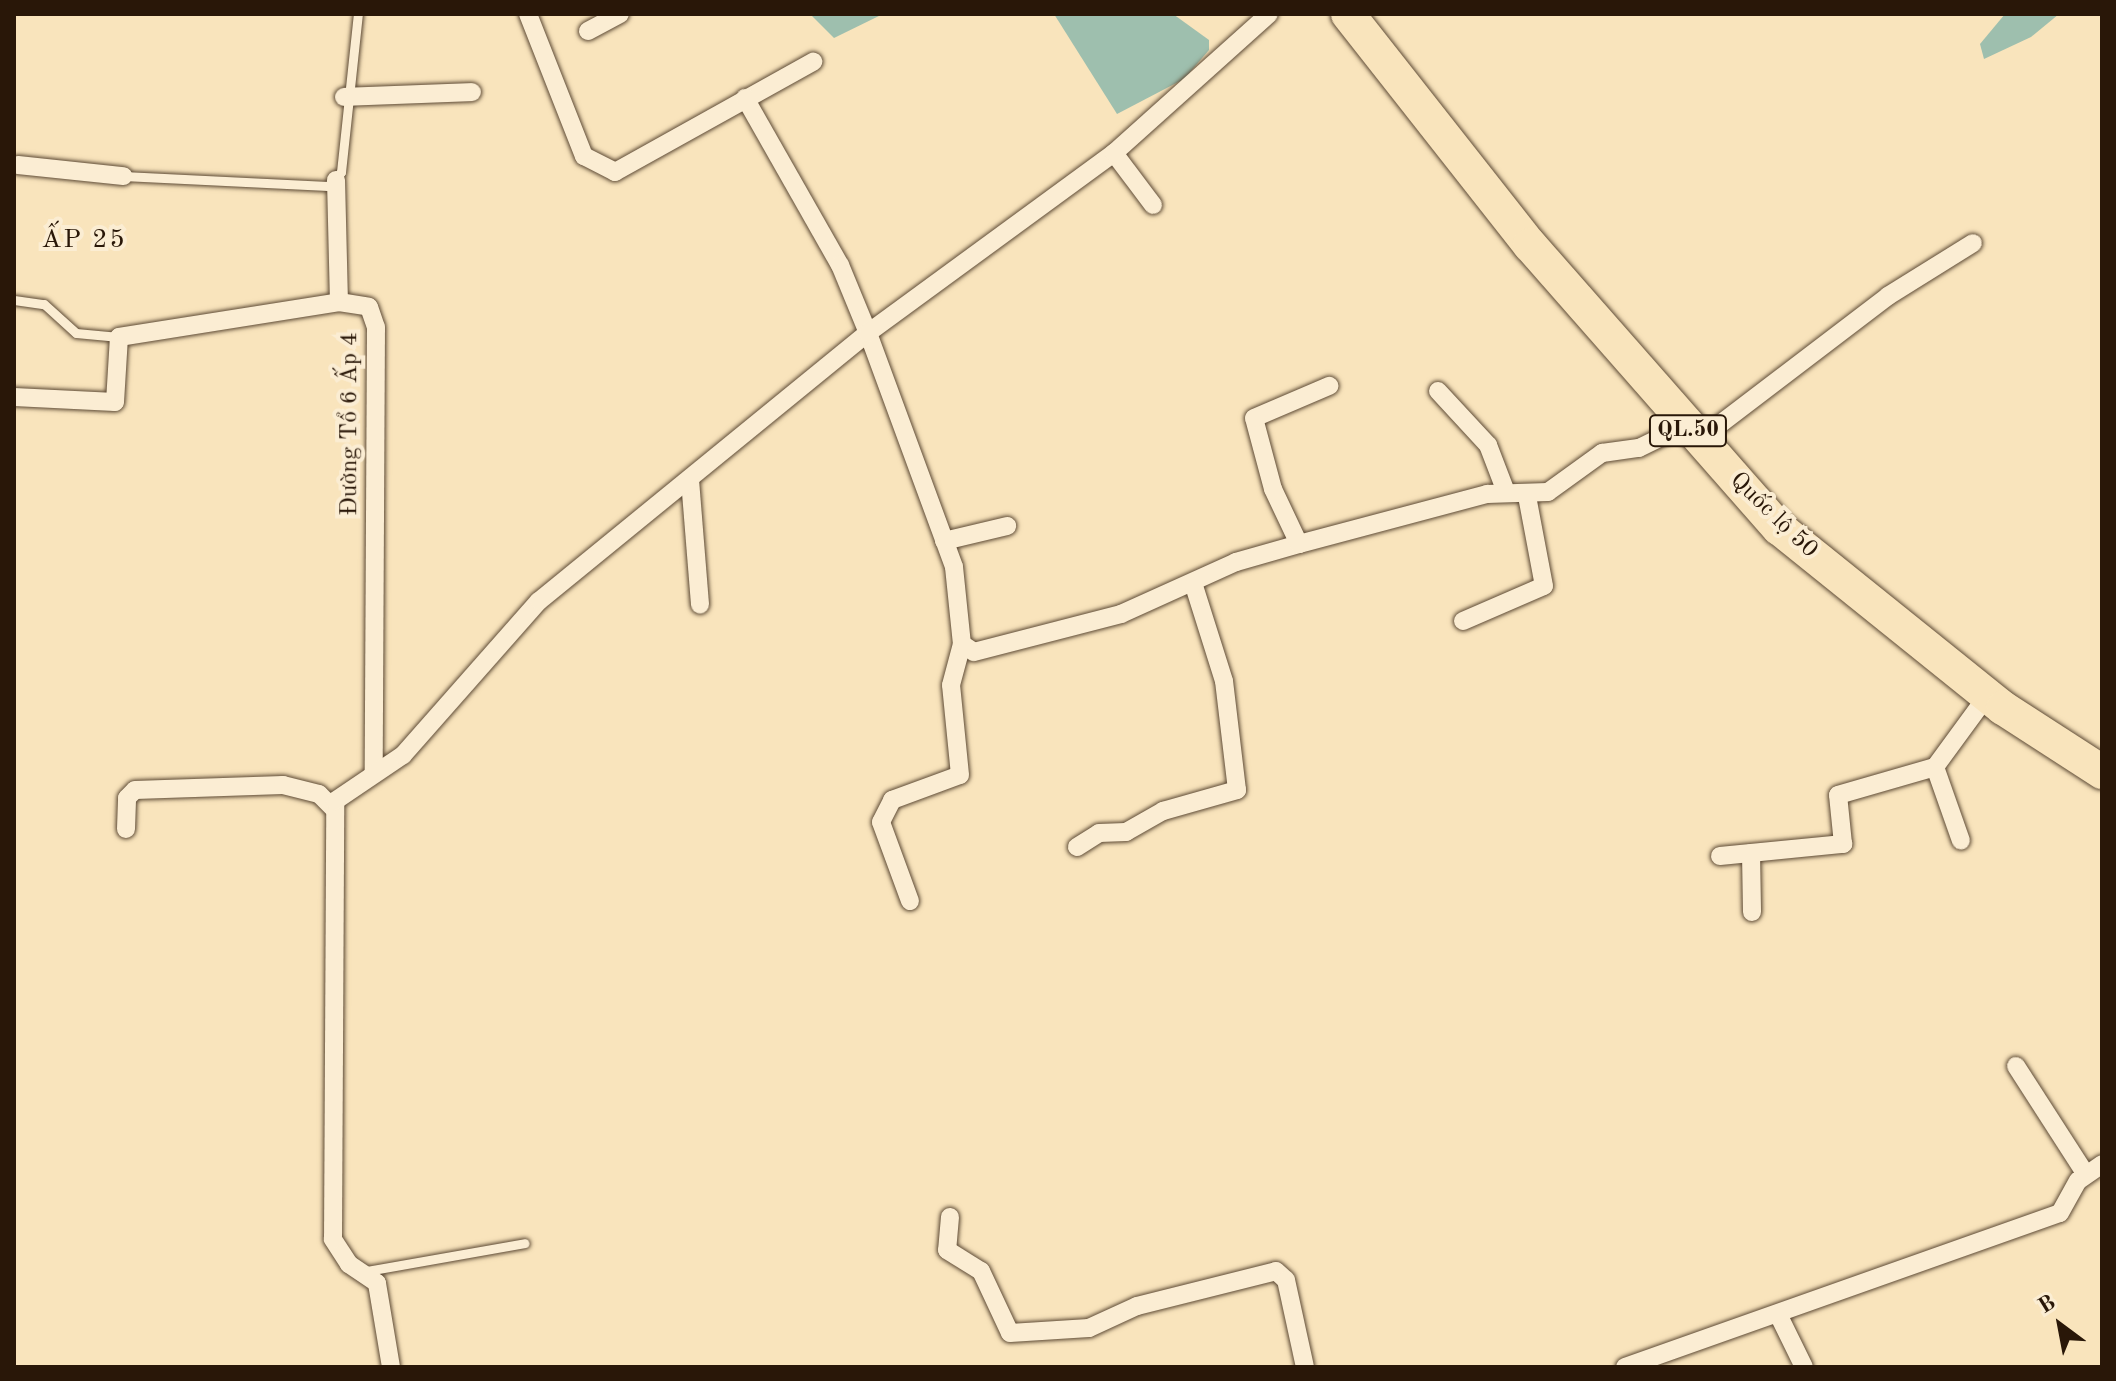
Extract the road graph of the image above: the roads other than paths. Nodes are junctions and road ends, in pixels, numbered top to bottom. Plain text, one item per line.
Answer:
1 (358, 14) edge
2 (528, 14) edge
3 (620, 14) edge
4 (1269, 14) edge
5 (1348, 14) edge
6 (588, 31) dead end
7 (813, 62) dead end
8 (472, 92) dead end
9 (344, 97) junction
10 (745, 98) junction
11 (1114, 153) junction
12 (18, 165) dead end
13 (123, 176) joint
14 (336, 180) junction
15 (1153, 205) dead end
16 (1973, 243) dead end
17 (14, 300) edge
18 (339, 302) junction
19 (868, 333) junction
20 (119, 337) junction
21 (1329, 386) dead end
22 (1438, 391) dead end
23 (14, 397) edge
24 (1691, 434) junction
25 (690, 480) junction
26 (1506, 492) junction
27 (1527, 496) junction
28 (1007, 526) dead end
29 (944, 541) junction
30 (1299, 544) junction
31 (1194, 586) junction
32 (700, 605) dead end
33 (1463, 621) dead end
34 (962, 644) junction
35 (1987, 696) junction
36 (1935, 767) junction
37 (374, 772) junction
38 (2102, 772) edge
39 (333, 808) junction
40 (126, 829) dead end
41 (1961, 841) dead end
42 (1077, 847) dead end
43 (1751, 853) junction
44 (1720, 856) dead end
45 (910, 901) dead end
46 (1752, 912) dead end
47 (2016, 1066) dead end
48 (2102, 1164) edge
49 (2085, 1173) junction
50 (950, 1217) dead end
51 (525, 1243) dead end
52 (367, 1271) junction
53 (1778, 1314) junction
54 (391, 1367) edge
55 (1305, 1367) edge
56 (1625, 1367) edge
57 (1804, 1367) edge

1 - 9 lane
2 - 10 street
3 - 6 street
4 - 11 street
5 - 24 highway, Quốc lộ 50 / QL.50
7 - 10 street
8 - 9 street
9 - 14 lane
10 - 19 street
11 - 15 street
11 - 19 street
12 - 13 street
13 - 14 lane
14 - 18 street
16 - 24 street
17 - 20 lane
18 - 20 street, Đường Tổ 6 Ấp 4
18 - 37 street, Đường Tổ 6 Ấp 4
19 - 25 street
19 - 29 street
20 - 23 street
21 - 30 street
22 - 26 street
24 - 27 street
24 - 35 highway, Quốc lộ 50 / QL.50
25 - 32 street
25 - 37 street
26 - 27 street
26 - 30 street
27 - 33 street
28 - 29 street
29 - 34 street
30 - 31 street
31 - 34 street
31 - 42 street
34 - 45 street
35 - 36 street
35 - 38 highway, Quốc lộ 50 / QL.50
36 - 41 street
36 - 43 street
37 - 39 street
39 - 40 street
39 - 52 street
43 - 44 street
43 - 46 street
47 - 49 street
48 - 49 street
49 - 53 street
50 - 55 street
51 - 52 lane
52 - 54 street
53 - 56 street
53 - 57 street

